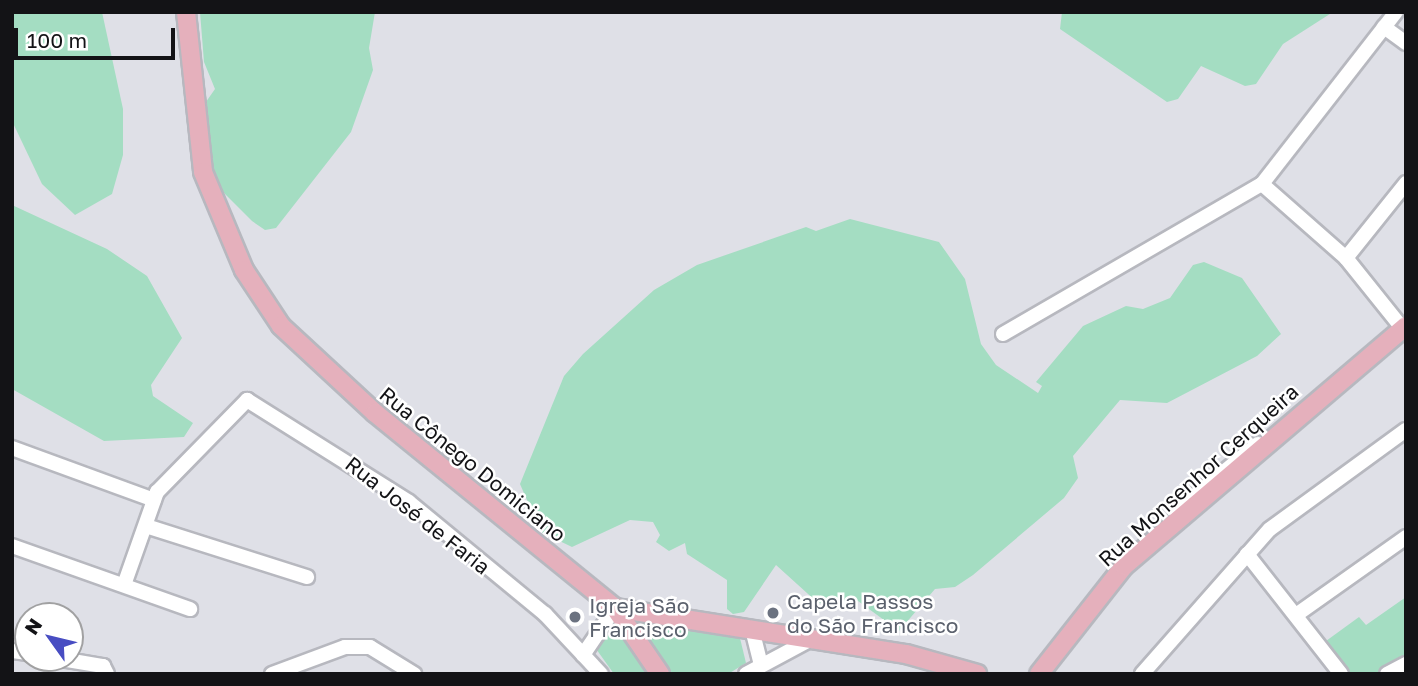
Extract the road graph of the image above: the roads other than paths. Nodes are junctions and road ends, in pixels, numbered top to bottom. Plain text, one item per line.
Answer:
1 (186, 12) edge
2 (1396, 12) edge
3 (1384, 27) junction
4 (1406, 43) edge
5 (1406, 183) edge
6 (1262, 184) junction
7 (1346, 258) junction
8 (1405, 330) edge
9 (1003, 334) dead end
10 (1406, 430) edge
11 (12, 448) edge
12 (154, 500) junction
13 (146, 526) junction
14 (1406, 537) edge
15 (12, 546) edge
16 (1247, 554) junction
17 (307, 577) dead end
18 (124, 585) junction
19 (190, 608) dead end
20 (615, 608) junction
21 (1296, 615) junction
22 (752, 629) junction
23 (814, 638) junction
24 (583, 655) junction
25 (1406, 664) edge
26 (84, 665) edge
27 (761, 665) junction
28 (105, 670) edge
29 (412, 670) edge
30 (272, 674) edge
31 (601, 674) edge
32 (660, 674) edge
33 (746, 674) edge
34 (977, 674) edge
35 (1039, 674) edge
36 (1142, 674) edge
37 (1341, 674) edge
38 (1387, 674) edge

1 - 20 main road, Rua Cônego Domiciano
2 - 3 street
3 - 4 street
3 - 6 street
5 - 7 street
6 - 7 street
6 - 9 street
7 - 8 street
8 - 35 main road, Rua Monsenhor Cerqueira
10 - 16 street
11 - 12 street
12 - 13 street
12 - 24 street, Rua José de Faria
13 - 17 street
13 - 18 street
14 - 21 street
15 - 18 street
16 - 21 street
16 - 36 street
18 - 19 street
20 - 22 main road
20 - 24 street
20 - 32 main road
21 - 37 street
22 - 23 main road
22 - 27 street
23 - 27 street
23 - 34 main road
24 - 31 street
25 - 38 street
26 - 28 street
27 - 33 street
29 - 30 street

